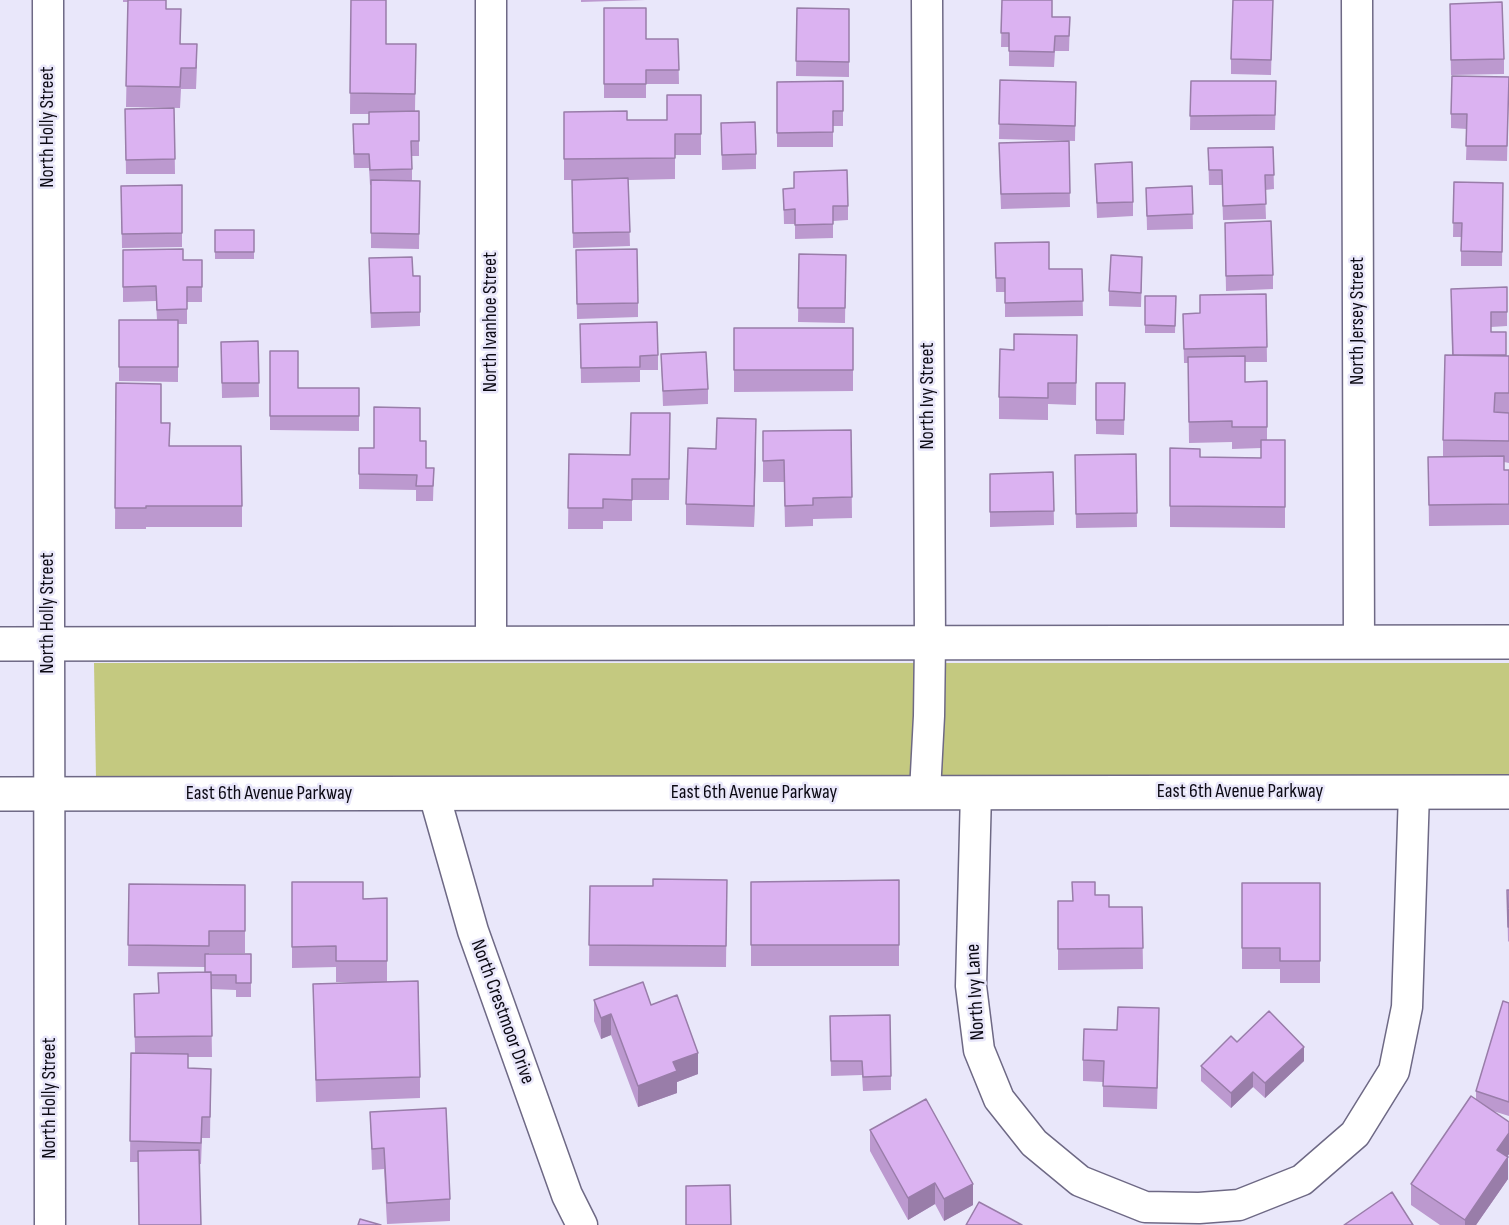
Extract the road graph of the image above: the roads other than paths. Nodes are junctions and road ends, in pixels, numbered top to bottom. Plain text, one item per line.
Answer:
1 (48, 0) edge
2 (491, 0) edge
3 (927, 0) edge
4 (1357, 0) edge
5 (930, 642) junction
6 (1359, 642) junction
7 (1509, 642) edge
8 (491, 643) junction
9 (0, 644) edge
10 (48, 644) junction
11 (925, 792) junction
12 (976, 792) junction
13 (1414, 792) junction
14 (1509, 792) edge
15 (48, 794) junction
16 (434, 794) junction
17 (0, 795) edge
18 (567, 1195) junction
19 (50, 1225) edge
20 (556, 1225) edge
21 (582, 1225) edge

1 - 10 street, North Holly Street
2 - 8 street, North Ivanhoe Street
3 - 5 street, North Ivy Street
4 - 6 street, North Jersey Street
5 - 6 main road
5 - 8 main road
5 - 11 street, North Ivy Street
6 - 7 main road
8 - 10 main road
9 - 10 main road
10 - 15 street, North Holly Street
11 - 12 main road, East 6th Avenue Parkway
11 - 16 main road, East 6th Avenue Parkway
12 - 13 main road, East 6th Avenue Parkway
12 - 13 street, North Ivy Lane
13 - 14 main road, East 6th Avenue Parkway
15 - 16 main road, East 6th Avenue Parkway
15 - 17 main road, East 6th Avenue Parkway
15 - 19 street, North Holly Street
16 - 18 street, North Crestmoor Drive
18 - 20 street
18 - 21 street, North Crestmoor Drive

